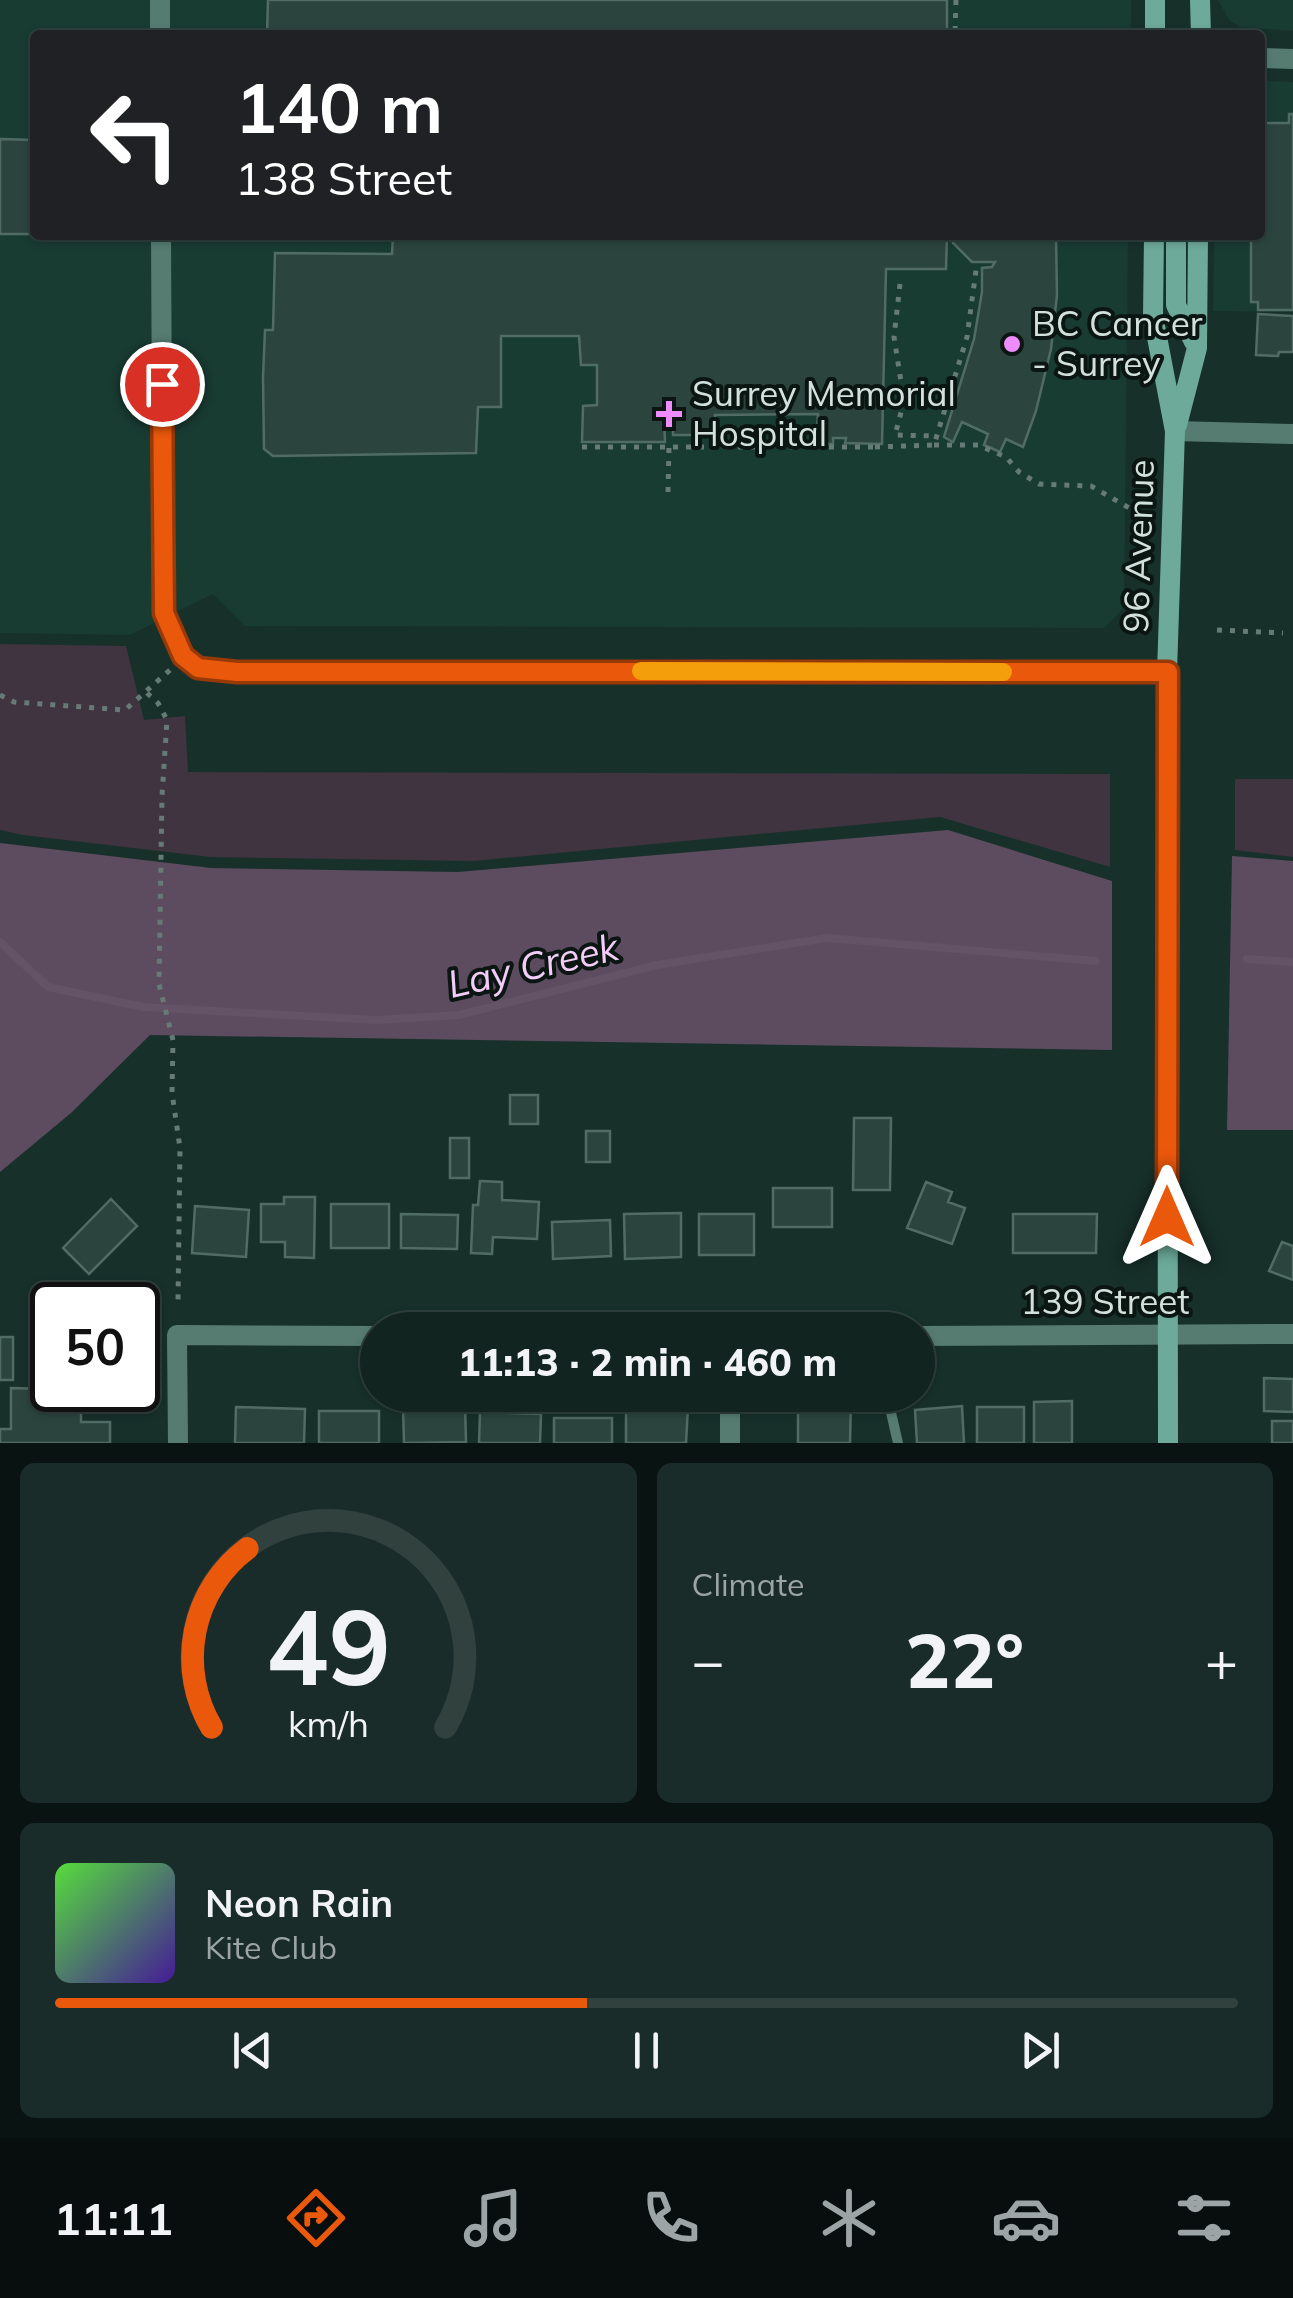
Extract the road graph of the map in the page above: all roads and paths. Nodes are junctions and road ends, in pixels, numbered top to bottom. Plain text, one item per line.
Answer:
1 (160, 0) edge
2 (956, 0) edge
3 (1155, 0) edge
4 (1200, 0) edge
5 (160, 30) edge
6 (955, 30) edge
7 (1155, 30) edge
8 (1201, 30) edge
9 (1265, 58) edge
10 (1293, 59) edge
11 (161, 240) edge
12 (1154, 240) edge
13 (1176, 240) edge
14 (1198, 240) edge
15 (976, 263) dead end
16 (900, 284) dead end
17 (1197, 348) junction
18 (1175, 431) junction
19 (1293, 434) edge
20 (935, 436) junction
21 (934, 444) junction
22 (582, 447) dead end
23 (669, 447) junction
24 (668, 492) dead end
25 (1131, 509) dead end
26 (1217, 630) dead end
27 (1282, 632) dead end
28 (183, 656) junction
29 (1168, 672) junction
30 (147, 693) junction
31 (0, 695) edge
32 (178, 1302) dead end
33 (1167, 1334) junction
34 (1293, 1334) edge
35 (360, 1336) edge
36 (935, 1336) edge
37 (730, 1412) edge
38 (891, 1412) edge
39 (178, 1443) edge
40 (730, 1443) edge
41 (898, 1443) edge
42 (1168, 1443) edge

1 - 5 street
2 - 6 path
3 - 7 main road
4 - 8 main road
9 - 10 street
11 - 28 street
12 - 18 main road, 96 Avenue
13 - 17 main road
14 - 17 main road, 96 Avenue
15 - 20 path
16 - 20 path
17 - 18 main road, 96 Avenue
18 - 19 street
18 - 29 main road, 96 Avenue
20 - 21 path
21 - 23 path
21 - 25 path
22 - 23 path
23 - 24 path
26 - 27 path
28 - 29 street
28 - 30 path
29 - 33 main road, 96 Avenue
30 - 31 path
30 - 32 path
33 - 34 street, 139 Street
33 - 36 street, 139 Street
33 - 42 main road, 96 Avenue
35 - 39 street
37 - 40 street
38 - 41 lane

